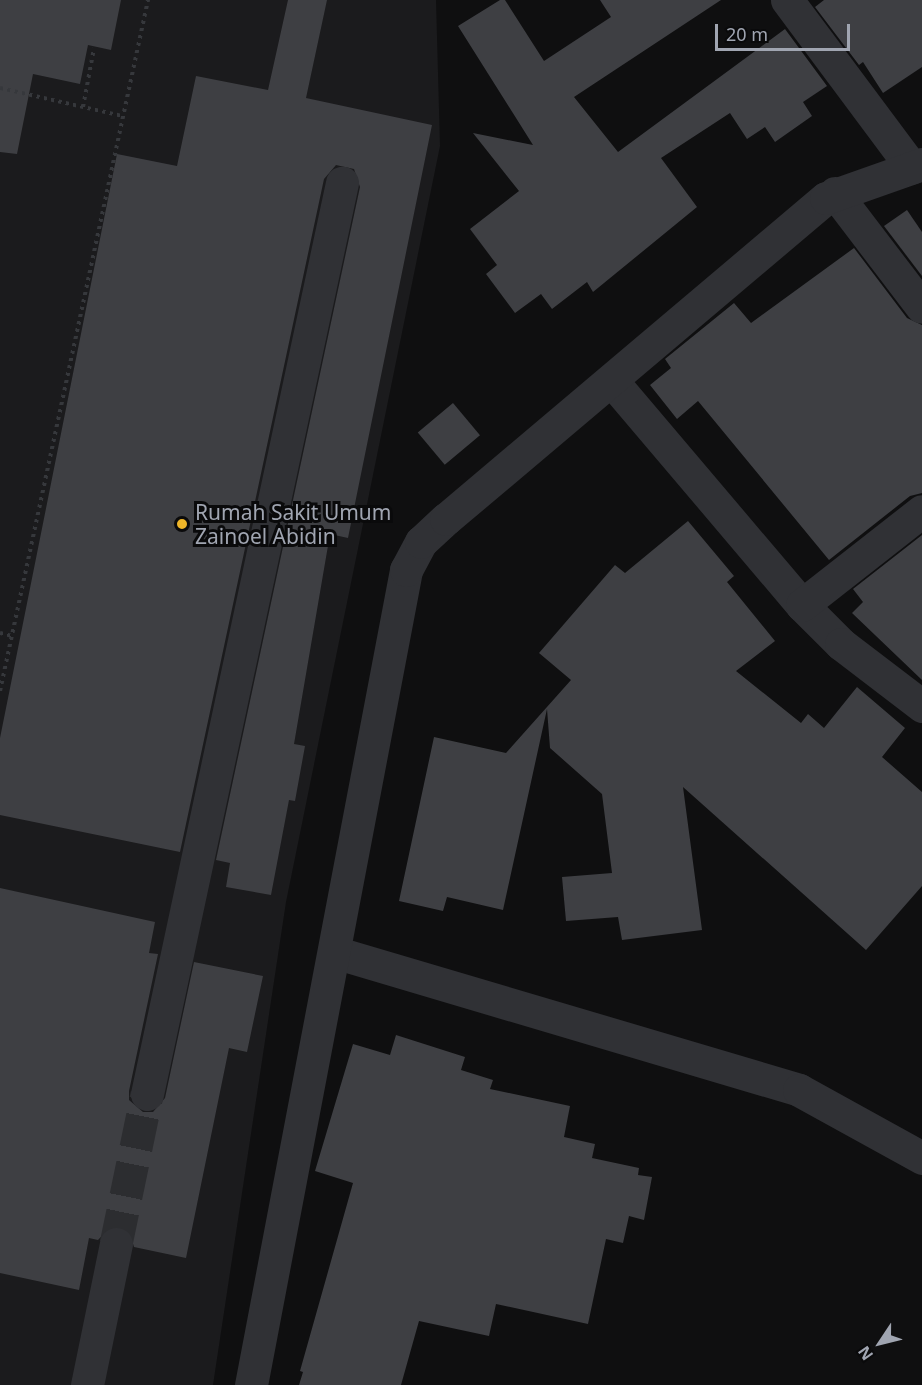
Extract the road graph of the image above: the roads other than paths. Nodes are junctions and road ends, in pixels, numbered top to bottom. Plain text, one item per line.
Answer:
1 (787, 0) edge
2 (917, 166) edge
3 (342, 183) dead end
4 (835, 193) junction
5 (922, 307) edge
6 (612, 381) junction
7 (922, 511) edge
8 (802, 605) junction
9 (922, 706) edge
10 (334, 952) junction
11 (147, 1094) tunnel mouth
12 (922, 1158) edge
13 (116, 1244) tunnel mouth
14 (87, 1385) edge
15 (251, 1385) edge

1 - 2 street
2 - 4 street
3 - 11 street
4 - 5 street
4 - 6 street
6 - 8 street
6 - 10 street
7 - 8 street
8 - 9 street
10 - 12 street
10 - 15 street
13 - 14 street

